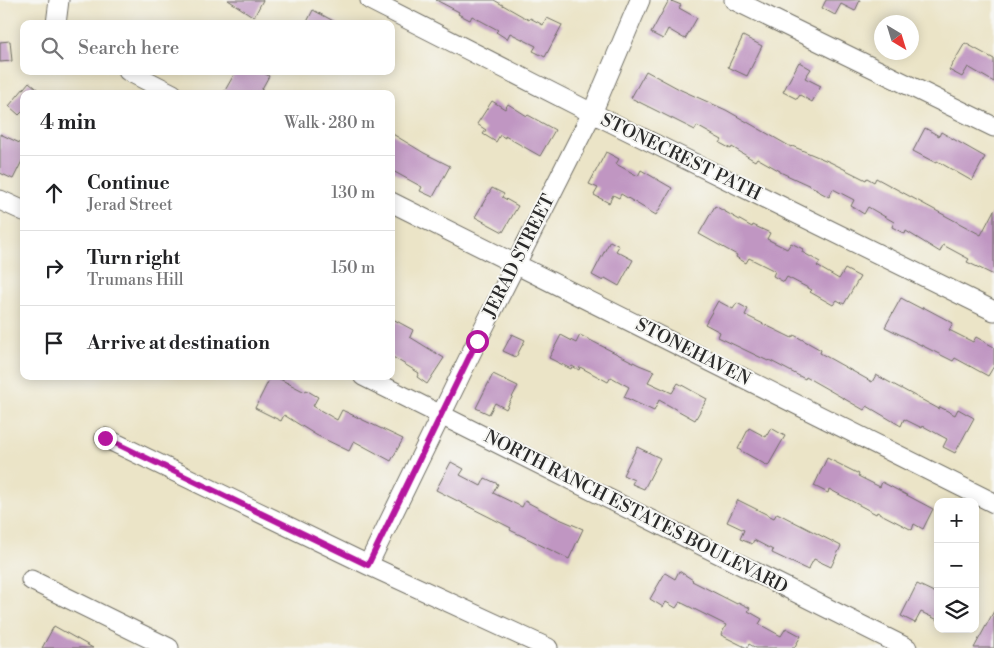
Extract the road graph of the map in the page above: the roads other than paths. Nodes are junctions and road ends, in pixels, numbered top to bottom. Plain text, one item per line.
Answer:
1 (59, 0) edge
2 (370, 0) edge
3 (640, 0) edge
4 (734, 0) edge
5 (56, 20) edge
6 (136, 75) edge
7 (166, 90) edge
8 (592, 113) junction
9 (994, 127) edge
10 (0, 200) edge
11 (395, 204) edge
12 (20, 209) edge
13 (516, 263) junction
14 (994, 311) edge
15 (371, 380) edge
16 (441, 414) junction
17 (105, 438) dead end
18 (994, 503) edge
19 (368, 565) junction
20 (31, 580) dead end
21 (169, 648) edge
22 (548, 648) edge
23 (907, 648) edge

1 - 5 street
2 - 8 street, STONECREST PATH
3 - 8 street, JERAD STREET
4 - 9 street
6 - 7 street
8 - 13 street, JERAD STREET
8 - 14 street, STONECREST PATH
10 - 12 street
11 - 13 street, STONEHAVEN
13 - 16 street, JERAD STREET
13 - 18 street, STONEHAVEN
15 - 16 street, NORTH RANCH ESTATES BOULEVARD
16 - 19 street, JERAD STREET
16 - 23 street, NORTH RANCH ESTATES BOULEVARD
17 - 19 street
19 - 22 street
20 - 21 street

